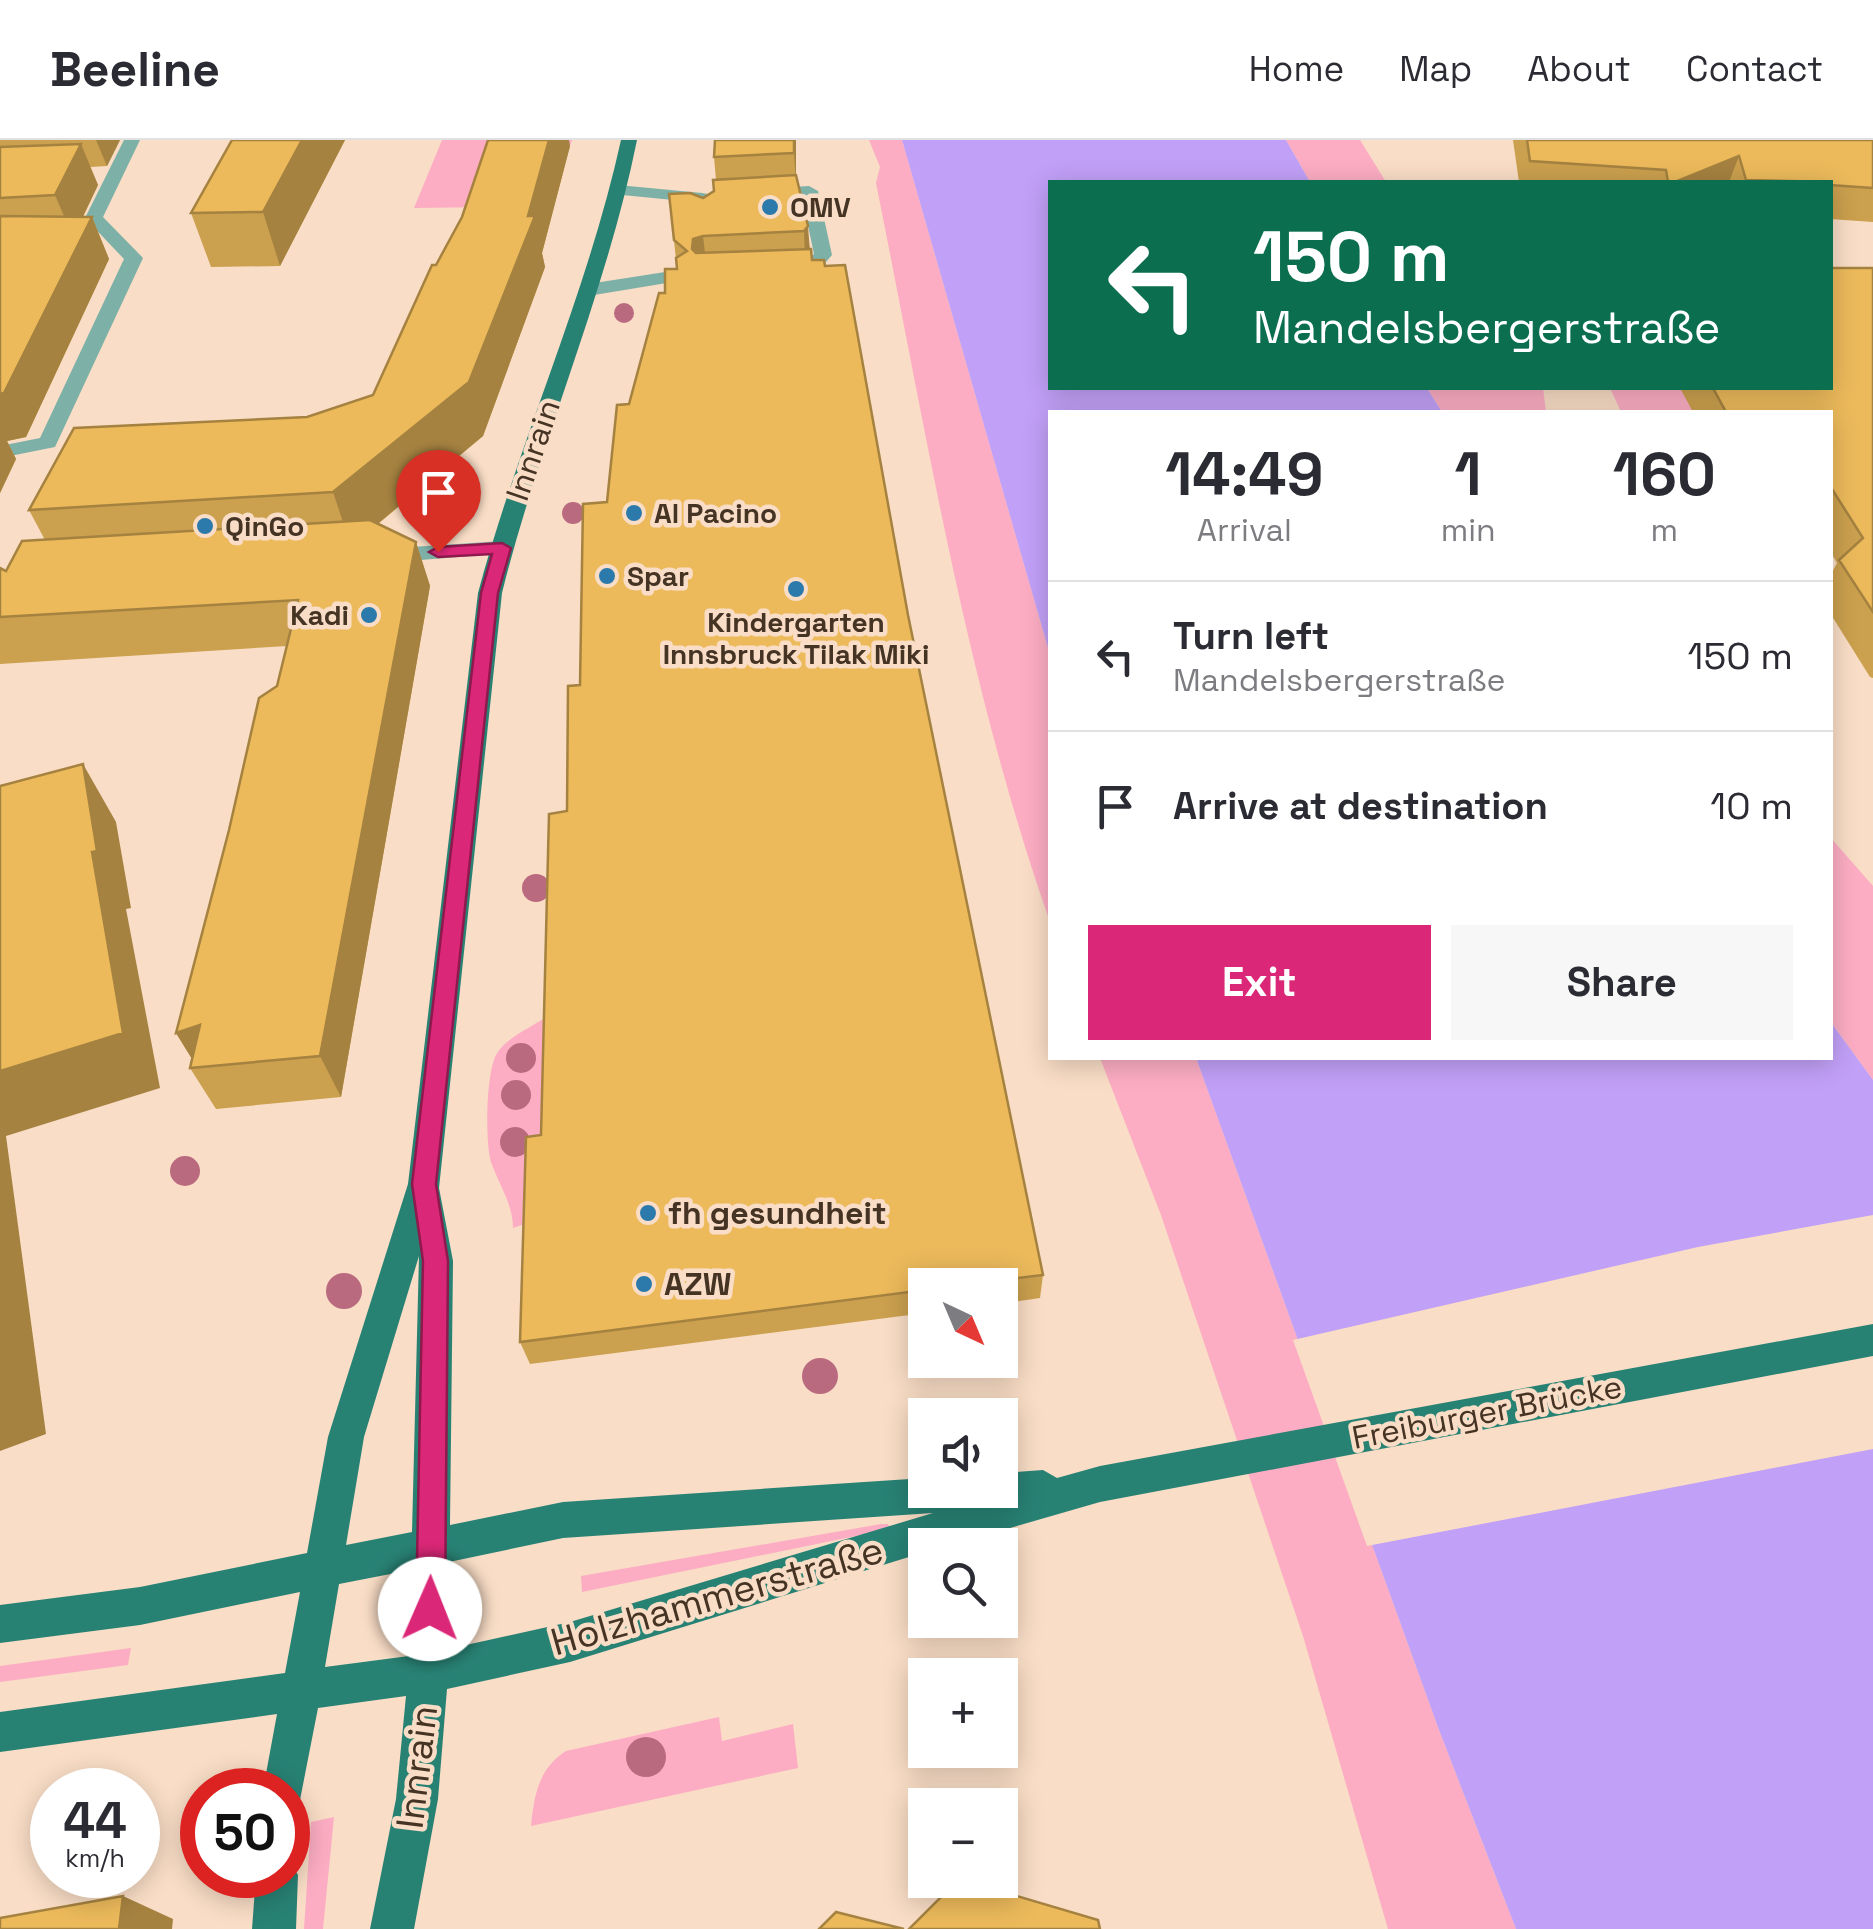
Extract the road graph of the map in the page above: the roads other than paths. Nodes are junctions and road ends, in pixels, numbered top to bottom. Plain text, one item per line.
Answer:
1 (132, 140) edge
2 (629, 140) edge
3 (618, 190) junction
4 (120, 244) junction
5 (86, 246) edge
6 (759, 269) edge
7 (678, 276) edge
8 (588, 290) junction
9 (0, 452) edge
10 (502, 548) junction
11 (367, 556) edge
12 (424, 1184) junction
13 (1873, 1340) edge
14 (1100, 1484) junction
15 (432, 1545) junction
16 (321, 1569) junction
17 (0, 1624) edge
18 (428, 1673) junction
19 (300, 1691) junction
20 (0, 1732) edge
21 (288, 1768) edge
22 (276, 1898) edge
23 (274, 1929) edge
24 (392, 1929) edge

1 - 4 street
2 - 3 main road, Innrain
3 - 6 street
3 - 8 main road, Innrain
4 - 5 street
4 - 9 street
7 - 8 street
8 - 10 main road, Innrain
10 - 11 street
10 - 12 main road, Innrain
12 - 15 main road, Innrain
12 - 16 main road, Innrain
13 - 14 main road, Freiburger Brücke
14 - 15 main road, Holzhammerstraße
14 - 18 main road, Holzhammerstraße
15 - 16 main road, Holzhammerstraße
15 - 18 main road, Innrain
16 - 17 main road, Holzhammerstraße
16 - 19 main road, Innrain
18 - 19 main road, Holzhammerstraße
18 - 24 main road, Innrain
19 - 20 main road, Holzhammerstraße
19 - 21 main road, Innrain
22 - 23 main road

